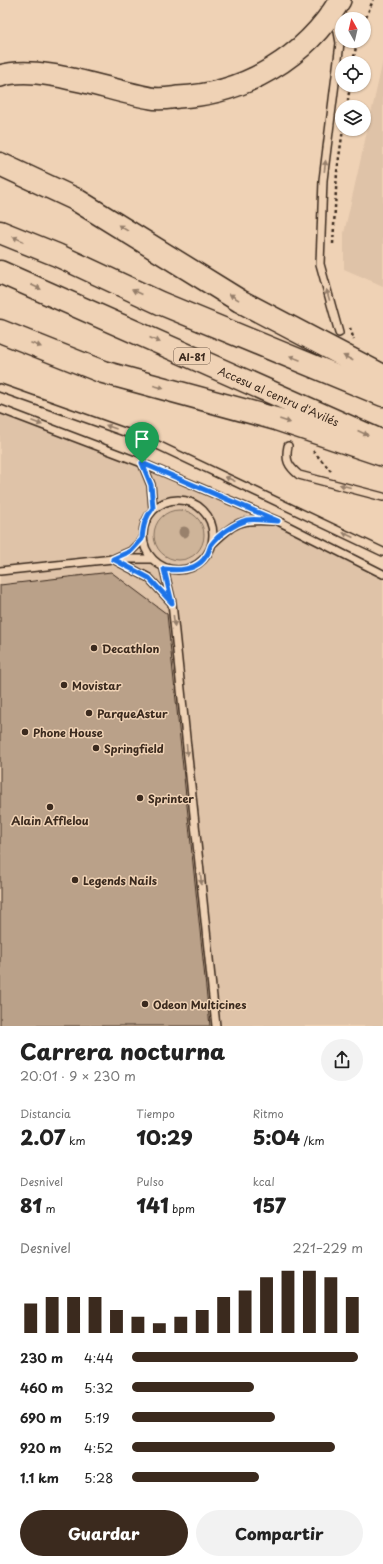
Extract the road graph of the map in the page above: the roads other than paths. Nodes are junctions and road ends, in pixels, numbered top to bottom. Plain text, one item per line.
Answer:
1 (337, 5) edge
2 (0, 76) edge
3 (0, 164) edge
4 (0, 232) edge
5 (0, 272) edge
6 (0, 331) edge
7 (339, 332) dead end
8 (383, 376) edge
9 (0, 388) edge
10 (383, 395) edge
11 (0, 409) edge
12 (383, 442) edge
13 (288, 446) dead end
14 (383, 456) edge
15 (142, 463) junction
16 (383, 497) edge
17 (153, 508) junction
18 (278, 521) junction
19 (142, 539) junction
20 (212, 544) junction
21 (383, 552) edge
22 (113, 559) junction
23 (151, 559) junction
24 (164, 569) junction
25 (0, 571) edge
26 (383, 574) edge
27 (172, 603) junction
28 (216, 1026) edge

1 - 2 main road
7 -> 1 lane
8 -> 3 highway
10 -> 4 highway
5 -> 12 highway, Accesu al centru d'Avilés / AI-81
6 -> 14 highway
21 -> 9 lane
11 -> 15 lane
16 -> 13 lane
15 - 17 lane
15 - 18 lane
17 - 19 lane
17 - 20 lane
18 - 20 lane
18 - 26 lane
19 - 22 lane
19 - 23 lane
20 - 24 lane
22 - 23 lane
22 - 25 lane
22 - 27 lane
23 - 24 lane
24 - 27 lane
27 -> 28 lane

